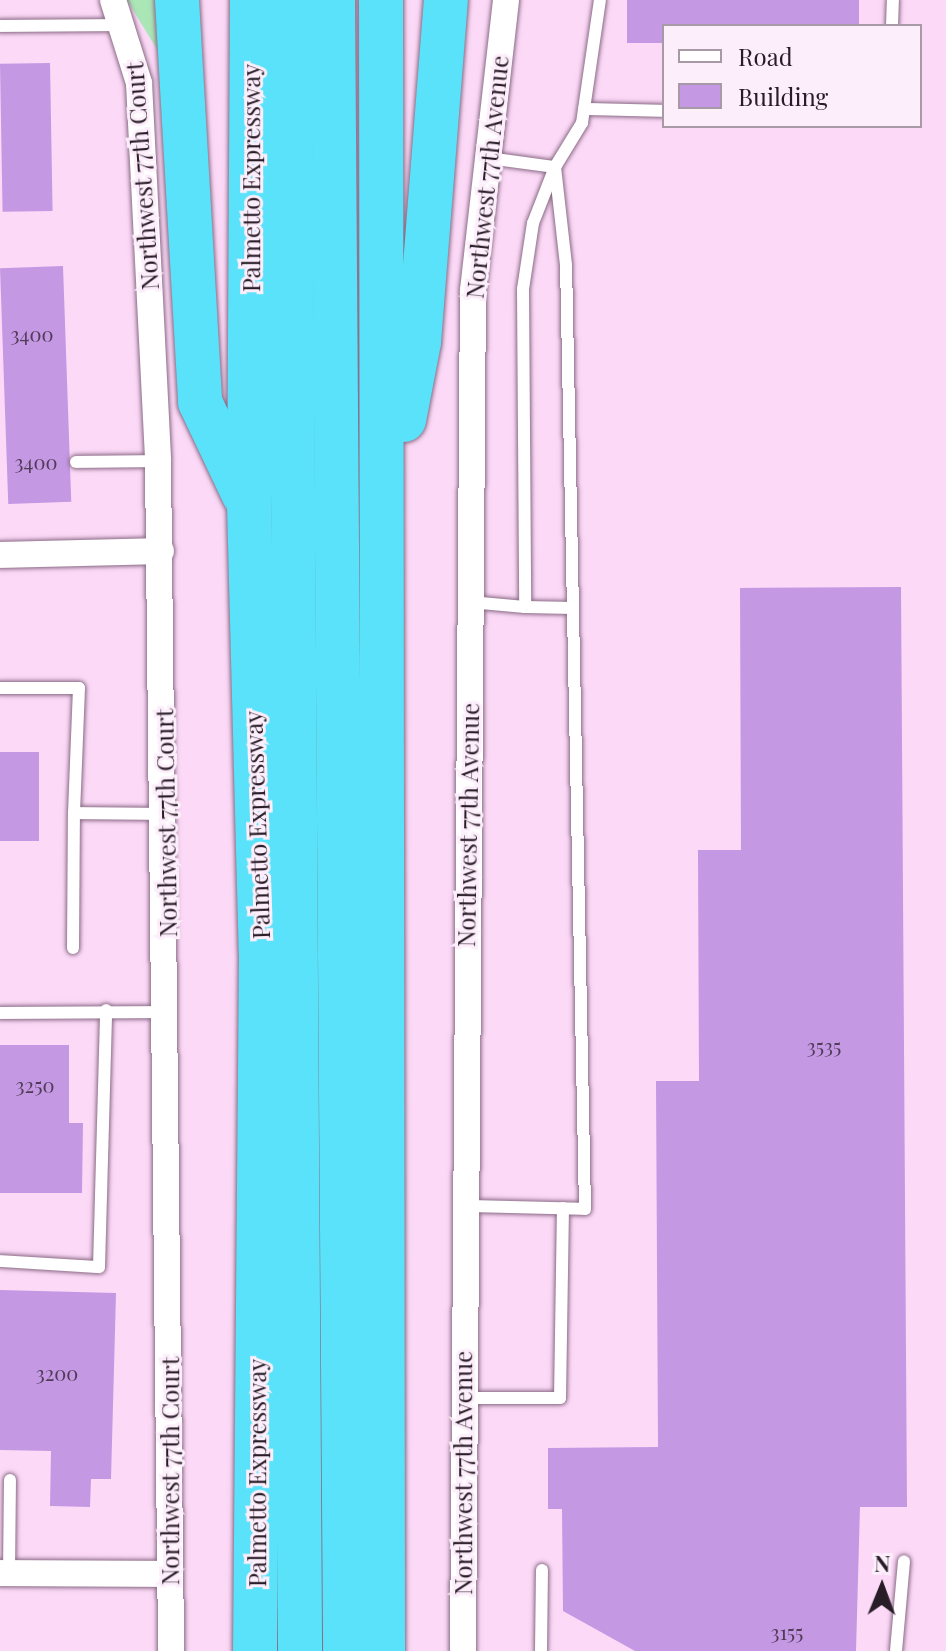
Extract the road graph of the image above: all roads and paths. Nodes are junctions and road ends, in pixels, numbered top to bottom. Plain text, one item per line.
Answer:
1 (113, 0) edge
2 (177, 0) edge
3 (252, 0) edge
4 (290, 0) edge
5 (333, 0) edge
6 (381, 0) edge
7 (446, 0) edge
8 (506, 0) edge
9 (600, 0) edge
10 (893, 0) edge
11 (892, 24) edge
12 (124, 25) junction
13 (0, 26) edge
14 (584, 109) junction
15 (662, 111) edge
16 (488, 158) junction
17 (555, 167) junction
18 (158, 461) junction
19 (76, 462) dead end
20 (249, 505) junction
21 (386, 509) junction
22 (161, 551) junction
23 (0, 555) edge
24 (470, 602) junction
25 (525, 607) junction
26 (573, 608) junction
27 (0, 688) edge
28 (74, 813) junction
29 (167, 814) junction
30 (73, 948) dead end
31 (106, 1010) junction
32 (0, 1013) edge
33 (169, 1013) junction
34 (465, 1206) junction
35 (563, 1208) junction
36 (0, 1261) edge
37 (463, 1398) junction
38 (10, 1480) dead end
39 (904, 1561) dead end
40 (542, 1570) dead end
41 (4, 1574) edge
42 (170, 1574) junction
43 (171, 1651) edge
44 (255, 1651) edge
45 (300, 1651) edge
46 (345, 1651) edge
47 (383, 1651) edge
48 (463, 1651) edge
49 (541, 1651) edge
50 (896, 1651) edge

1 - 12 street, Northwest 77th Court
2 - 20 highway
3 - 20 highway, Palmetto Expressway
4 - 45 highway
5 - 46 highway
6 - 21 highway
7 - 21 highway
8 - 16 street, Northwest 77th Avenue
9 - 14 lane
10 - 11 lane
12 - 13 lane
12 - 18 street, Northwest 77th Court
14 - 15 lane
14 - 17 lane
16 - 17 lane
16 - 24 street, Northwest 77th Avenue
17 - 25 lane
17 - 26 lane
18 - 19 lane
18 - 22 street, Northwest 77th Court
20 - 44 highway, Palmetto Expressway
21 - 47 highway
22 - 23 street
22 - 29 street, Northwest 77th Court
24 - 25 lane
24 - 34 street, Northwest 77th Avenue
25 - 26 lane
26 - 35 lane
27 - 28 lane
28 - 29 lane
28 - 30 lane
29 - 33 street, Northwest 77th Court
31 - 32 lane
31 - 33 lane
31 - 36 lane
33 - 42 street, Northwest 77th Court
34 - 35 lane
34 - 37 street, Northwest 77th Avenue
35 - 37 lane
37 - 48 street, Northwest 77th Avenue
38 - 41 lane
39 - 50 lane
40 - 49 lane
41 - 42 street
42 - 43 street, Northwest 77th Court

